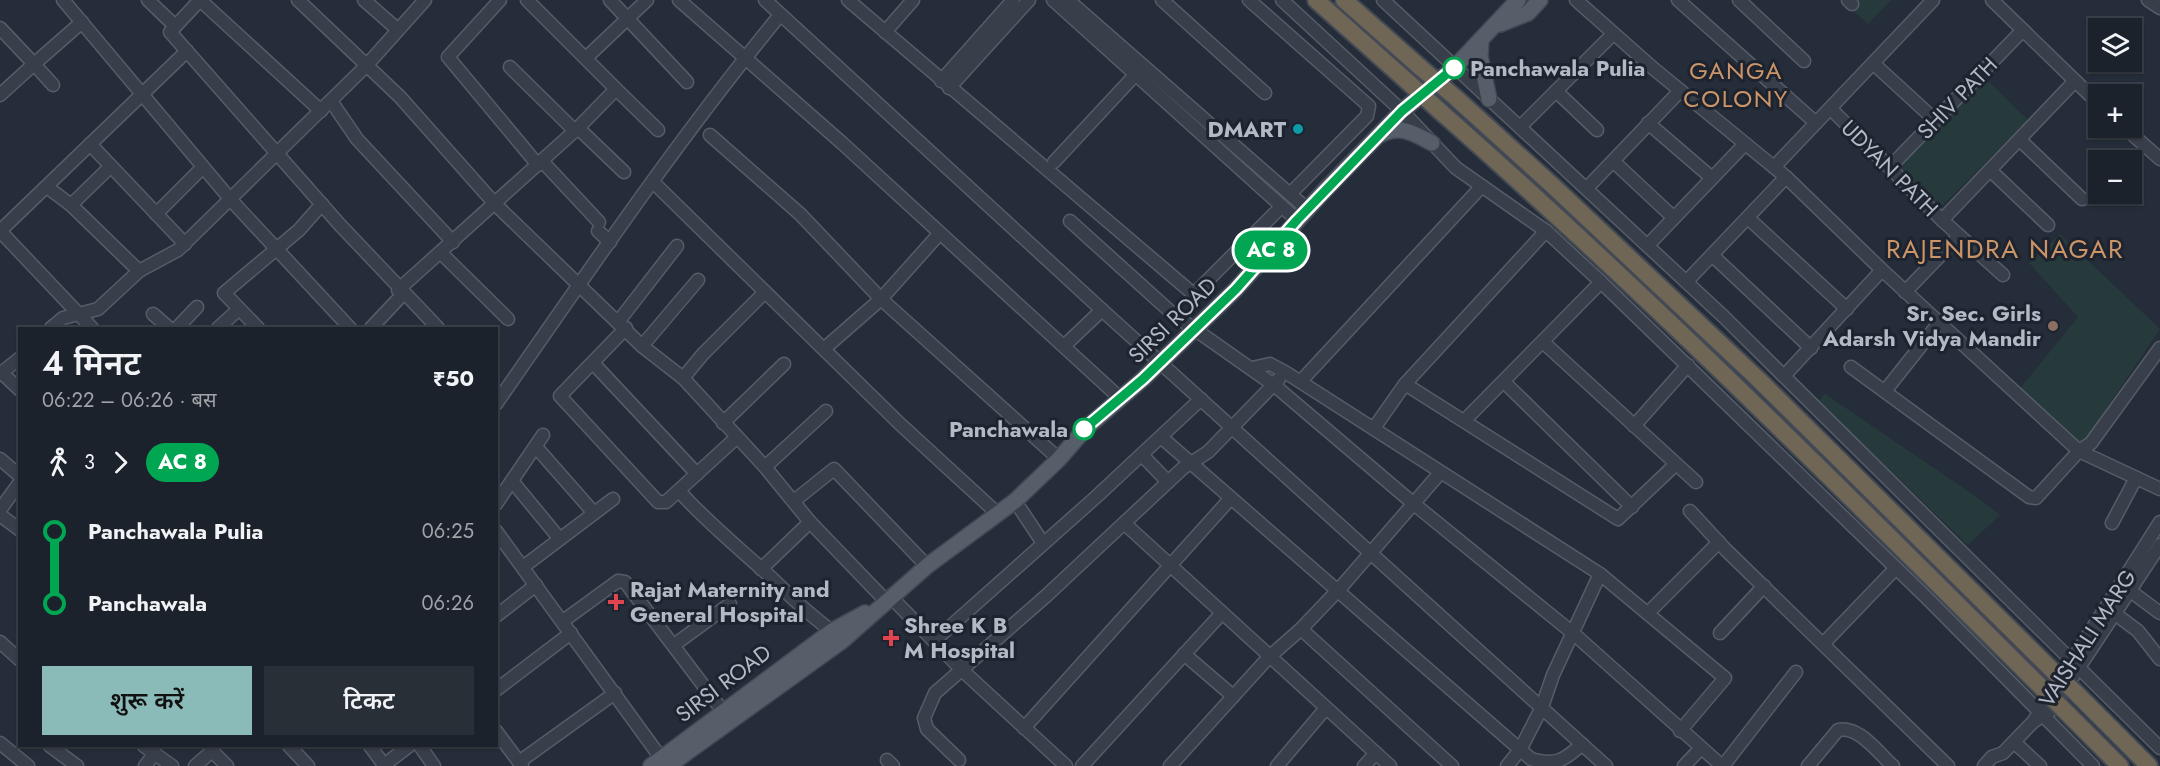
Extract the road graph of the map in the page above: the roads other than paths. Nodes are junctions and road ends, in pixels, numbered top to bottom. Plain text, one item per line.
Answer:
1 (63, 0) edge
2 (148, 0) edge
3 (200, 0) edge
4 (298, 0) edge
5 (364, 0) edge
6 (425, 0) edge
7 (500, 0) edge
8 (526, 0) edge
9 (610, 0) edge
10 (647, 0) edge
11 (679, 0) edge
12 (765, 0) edge
13 (848, 0) edge
14 (913, 0) edge
15 (1013, 0) edge
16 (1029, 0) edge
17 (1053, 0) edge
18 (1068, 0) edge
19 (1162, 0) edge
20 (1249, 0) edge
21 (1282, 0) edge
22 (1316, 0) edge
23 (1344, 0) edge
24 (1540, 0) edge
25 (1576, 0) edge
26 (1678, 0) edge
27 (1739, 0) edge
28 (1933, 0) edge
29 (1992, 0) edge
30 (2148, 0) edge
31 (1385, 1) edge
32 (1516, 1) edge
33 (2160, 8) edge
34 (780, 15) junction
35 (628, 18) junction
36 (82, 22) junction
37 (1496, 25) junction
38 (175, 26) junction
39 (0, 28) edge
40 (397, 29) junction
41 (2024, 30) junction
42 (885, 32) junction
43 (1613, 34) junction
44 (1481, 40) junction
45 (187, 51) junction
46 (586, 58) junction
47 (745, 58) junction
48 (1804, 61) dead end
49 (34, 64) junction
50 (1874, 64) junction
51 (366, 66) junction
52 (510, 67) dead end
53 (1454, 68) junction
54 (1136, 74) junction
55 (2075, 81) junction
56 (687, 82) dead end
57 (945, 84) junction
58 (53, 85) dead end
59 (616, 89) junction
60 (1556, 91) junction
61 (1680, 91) junction
62 (1265, 93) dead end
63 (2088, 93) edge
64 (140, 94) junction
65 (0, 95) edge
66 (1489, 99) junction
67 (331, 101) junction
68 (1831, 109) junction
69 (321, 111) junction
70 (1402, 111) junction
71 (1935, 120) junction
72 (1648, 123) junction
73 (1816, 123) junction
74 (1520, 127) junction
75 (577, 129) junction
76 (658, 130) dead end
77 (1598, 130) dead end
78 (710, 135) dead end
79 (1378, 136) junction
80 (2136, 138) edge
81 (2020, 140) junction
82 (1432, 142) junction
83 (90, 144) junction
84 (1744, 145) junction
85 (278, 154) junction
86 (2160, 159) edge
87 (1613, 161) junction
88 (1054, 162) dead end
89 (540, 163) junction
90 (111, 166) junction
91 (202, 167) junction
92 (1774, 167) junction
93 (1890, 167) junction
94 (1990, 170) junction
95 (624, 172) dead end
96 (1786, 177) junction
97 (1712, 178) junction
98 (654, 183) junction
99 (1482, 186) junction
100 (46, 187) junction
101 (1587, 188) junction
102 (1290, 194) junction
103 (2082, 199) dead end
104 (231, 200) junction
105 (322, 204) junction
106 (495, 204) junction
107 (71, 205) junction
108 (1281, 206) junction
109 (156, 214) junction
110 (1302, 214) junction
111 (1674, 218) junction
112 (1748, 218) junction
113 (1942, 220) junction
114 (1070, 221) dead end
115 (2048, 225) dead end
116 (0, 231) edge
117 (1546, 231) junction
118 (940, 233) junction
119 (1959, 236) junction
120 (453, 242) junction
121 (610, 242) junction
122 (185, 244) junction
123 (1648, 245) junction
124 (677, 246) dead end
125 (275, 248) junction
126 (441, 253) junction
127 (1713, 256) junction
128 (1882, 270) junction
129 (139, 271) junction
130 (2003, 275) dead end
131 (698, 280) dead end
132 (1687, 281) junction
133 (1601, 282) junction
134 (578, 285) junction
135 (401, 292) junction
136 (765, 292) junction
137 (1905, 292) junction
138 (881, 299) junction
139 (197, 307) dead end
140 (239, 309) junction
141 (1847, 309) junction
142 (1102, 310) junction
143 (153, 314) dead end
144 (78, 315) junction
145 (508, 319) dead end
146 (1939, 322) junction
147 (622, 325) junction
148 (52, 327) edge
149 (91, 327) edge
150 (168, 327) edge
151 (178, 327) edge
152 (219, 327) edge
153 (257, 327) edge
154 (349, 327) edge
155 (372, 327) edge
156 (437, 327) edge
157 (1194, 328) junction
158 (1543, 342) junction
159 (642, 346) junction
160 (1064, 346) junction
161 (825, 348) junction
162 (1811, 348) junction
163 (2160, 348) edge
164 (18, 360) edge
165 (1160, 362) junction
166 (593, 363) junction
167 (784, 364) dead end
168 (1688, 365) junction
169 (1851, 367) dead end
170 (1252, 368) junction
171 (1285, 372) junction
172 (1, 373) edge
173 (1784, 376) junction
174 (684, 378) junction
175 (1301, 381) junction
176 (1504, 382) junction
177 (1405, 384) junction
178 (1274, 385) junction
179 (18, 388) edge
180 (1885, 391) junction
181 (499, 395) edge
182 (1121, 399) junction
183 (1201, 399) junction
184 (826, 411) dead end
185 (1464, 420) junction
186 (723, 423) junction
187 (1634, 426) junction
188 (1232, 427) junction
189 (1374, 428) junction
190 (543, 435) dead end
191 (1161, 437) junction
192 (736, 438) junction
193 (536, 447) junction
194 (2079, 452) junction
195 (1142, 455) junction
196 (0, 459) edge
197 (1059, 459) junction
198 (1190, 463) junction
199 (1676, 464) junction
200 (765, 467) junction
201 (1440, 473) junction
202 (18, 474) edge
203 (698, 474) junction
204 (2136, 478) junction
205 (512, 481) junction
206 (1168, 482) junction
207 (1696, 482) dead end
208 (18, 485) edge
209 (2160, 489) edge
210 (679, 492) junction
211 (1231, 498) junction
212 (613, 500) dead end
213 (498, 501) edge
214 (794, 501) junction
215 (1015, 501) junction
216 (1414, 504) junction
217 (1632, 507) junction
218 (0, 510) edge
219 (1690, 511) dead end
220 (594, 513) junction
221 (998, 514) junction
222 (0, 515) edge
223 (810, 522) junction
224 (2160, 522) edge
225 (1124, 523) junction
226 (2112, 523) dead end
227 (18, 528) edge
228 (498, 534) edge
229 (559, 538) junction
230 (1719, 542) junction
231 (1043, 543) junction
232 (2160, 545) edge
233 (1371, 553) junction
234 (927, 566) junction
235 (1170, 566) junction
236 (523, 567) junction
237 (1896, 568) junction
238 (761, 569) junction
239 (1600, 574) junction
240 (536, 585) junction
241 (1764, 586) junction
242 (2127, 588) junction
243 (1337, 591) junction
244 (888, 599) junction
245 (730, 604) dead end
246 (2111, 611) junction
247 (1222, 613) junction
248 (1648, 613) junction
249 (2160, 613) edge
250 (498, 614) edge
251 (563, 621) junction
252 (1301, 629) junction
253 (832, 631) junction
254 (571, 633) junction
255 (1720, 633) dead end
256 (1574, 634) junction
257 (934, 641) junction
258 (0, 642) edge
259 (1823, 644) junction
260 (674, 645) junction
261 (1184, 654) junction
262 (1269, 657) junction
263 (18, 658) edge
264 (2160, 659) edge
265 (2076, 665) junction
266 (963, 671) junction
267 (1796, 672) dead end
268 (498, 688) edge
269 (615, 693) junction
270 (1233, 696) junction
271 (1542, 707) junction
272 (1326, 708) junction
273 (722, 710) junction
274 (2038, 717) junction
275 (1024, 728) junction
276 (1680, 731) junction
277 (498, 734) edge
278 (2014, 742) junction
279 (0, 743) edge
280 (1582, 744) junction
281 (51, 747) edge
282 (146, 747) edge
283 (291, 747) edge
284 (371, 747) edge
285 (408, 747) edge
286 (421, 747) edge
287 (1701, 748) junction
288 (2160, 748) edge
289 (1520, 750) junction
290 (155, 753) junction
291 (1376, 753) junction
292 (2003, 753) junction
293 (959, 760) dead end
294 (521, 764) edge
295 (666, 764) edge
296 (28, 766) edge
297 (77, 766) edge
298 (145, 766) edge
299 (172, 766) edge
300 (195, 766) edge
301 (227, 766) edge
302 (308, 766) edge
303 (434, 766) edge
304 (1066, 766) edge
305 (1082, 766) edge
306 (1170, 766) edge
307 (1277, 766) edge
308 (1364, 766) edge
309 (1390, 766) edge
310 (1452, 766) edge
311 (1507, 766) edge
312 (1606, 766) edge
313 (1684, 766) edge
314 (1722, 766) edge
315 (1808, 766) edge
316 (1893, 766) edge
317 (1948, 766) edge
318 (1984, 766) edge
319 (1998, 766) edge
320 (2040, 766) edge
321 (2093, 766) edge
322 (2120, 766) edge
323 (2149, 766) edge

1 - 36 street
2 - 38 street
3 - 38 street
3 - 69 street
4 - 51 street
5 - 40 street
6 - 40 street
7 - 89 street
8 - 46 street
9 - 35 street
10 - 35 street
11 - 47 street
12 - 34 street
13 - 42 street
14 - 42 street
15 - 57 street
16 - 57 street
17 - 54 street
18 - 102 street
19 - 62 street
20 - 102 street
21 - 70 street
22 - 322 highway, bridge
23 - 323 highway, bridge
24 - 37 main road, SIRSI ROAD
25 - 43 street
26 - 73 street
27 - 48 street
28 - 50 street
29 - 41 street
30 - 33 street
31 - 53 street
32 - 37 main road, SIRSI ROAD
34 - 47 street
34 - 142 street
35 - 46 street
35 - 56 street
36 - 49 street
36 - 64 street
37 - 44 main road, SIRSI ROAD
38 - 45 street
39 - 49 street
40 - 51 street
41 - 55 street
41 - 71 street, SHIV PATH
42 - 57 street
43 - 60 street
43 - 61 street
44 - 53 main road, SIRSI ROAD
44 - 66 main road
45 - 64 street
45 - 85 street
46 - 59 street
47 - 98 street
47 - 118 street
49 - 58 street
49 - 65 street
50 - 68 street
50 - 71 street
51 - 67 street
51 - 106 street
52 - 75 street
53 - 66 street
53 - 70 main road, SIRSI ROAD
54 - 88 street
54 - 108 street
55 - 63 street
55 - 81 street
57 - 108 street
59 - 75 street
59 - 76 street
60 - 74 street
60 - 77 street
61 - 72 street
61 - 84 street
64 - 83 street
64 - 91 street
66 - 74 street
67 - 69 street
67 - 120 street
68 - 73 street
68 - 93 street, UDYAN PATH
69 - 85 street
70 - 79 main road, SIRSI ROAD
70 - 82 street
71 - 93 street, SHIV PATH
72 - 87 street
72 - 97 street
73 - 92 street
74 - 101 street
75 - 89 street
75 - 95 street
78 - 138 street
79 - 82 main road
79 - 110 main road, SIRSI ROAD
80 - 86 street
81 - 94 street
81 - 103 street
82 - 99 street
83 - 90 street
83 - 100 street
84 - 92 street
84 - 97 street
85 - 104 street
85 - 105 street
87 - 101 street
87 - 111 street
89 - 106 street
89 - 121 street
90 - 107 street
90 - 109 street
91 - 104 street
91 - 109 street
92 - 96 street
93 - 113 street, UDYAN PATH
94 - 113 street
94 - 115 street
96 - 112 street
96 - 128 street
97 - 111 street
98 - 121 street
98 - 136 street
99 - 117 street
99 - 175 street
100 - 107 street
100 - 116 street
101 - 123 street
102 - 110 street
104 - 122 street
104 - 125 street
105 - 125 street
105 - 135 street
106 - 120 street
106 - 134 street
107 - 129 street
108 - 110 street
109 - 122 street
110 - 157 main road, SIRSI ROAD
111 - 123 street
112 - 127 street
112 - 141 street
113 - 119 street, UDYAN PATH
114 - 157 street
116 - 144 street
117 - 133 street
117 - 177 street
118 - 138 street
118 - 160 street
119 - 130 street, UDYAN PATH
119 - 137 street
120 - 126 street
121 - 134 street
122 - 129 street
123 - 132 street
124 - 147 street
125 - 140 street
125 - 154 street
126 - 135 street
126 - 145 street
127 - 132 street
127 - 162 street
128 - 137 street
128 - 141 street
129 - 144 street
131 - 159 street
132 - 173 street
133 - 158 street
133 - 168 street
134 - 147 street
134 - 181 street
135 - 155 street
135 - 156 street
136 - 161 street
136 - 174 street
137 - 146 street
138 - 161 street
138 - 197 street
139 - 151 street
140 - 152 street
140 - 153 street
141 - 162 street
142 - 160 street
142 - 165 street
143 - 150 street
144 - 148 street
144 - 149 street
146 - 180 street
146 - 194 street
147 - 159 street
147 - 166 street
157 - 165 main road, SIRSI ROAD
157 - 170 street
158 - 176 street
158 - 187 street
159 - 174 street
160 - 182 street
161 - 221 street
162 - 173 street
163 - 194 street
164 - 172 street
165 - 182 main road, SIRSI ROAD
165 - 183 street
166 - 203 street
166 - 210 street
167 - 186 street
168 - 187 street
168 - 237 street
169 - 180 street
170 - 171 street
170 - 178 street
171 - 175 street
171 - 178 street
172 - 179 street
173 - 265 street
174 - 186 street
175 - 189 street
176 - 185 street
176 - 217 street
177 - 185 street
177 - 189 street
178 - 188 street
178 - 216 street
180 - 194 street
182 - 197 main road, SIRSI ROAD
183 - 188 street
183 - 191 street
184 - 200 street
185 - 217 street
186 - 192 street
187 - 199 street
188 - 198 street
188 - 233 street
189 - 201 street
190 - 193 street
191 - 195 street
191 - 198 street
192 - 200 street
192 - 203 street
193 - 205 street
193 - 220 street
194 - 204 street
195 - 206 street
195 - 231 street
196 - 202 street
197 - 215 main road, SIRSI ROAD
198 - 206 street
198 - 211 street
199 - 207 street
199 - 217 street
200 - 214 street
201 - 216 street
201 - 239 street
203 - 210 street
204 - 209 street
204 - 226 street
205 - 213 street
205 - 229 street
206 - 225 street
208 - 218 street
210 - 238 street
211 - 235 street
211 - 243 street
212 - 220 street
214 - 223 street
214 - 234 street
215 - 221 main road, SIRSI ROAD
215 - 231 street
216 - 233 street
216 - 256 street
219 - 230 street
220 - 229 street
221 - 234 main road, SIRSI ROAD
222 - 227 street
223 - 238 street
223 - 244 street
224 - 242 street, VAISHALI MARG
225 - 235 street
225 - 266 street
228 - 236 street
229 - 236 street
230 - 241 street
230 - 248 street
231 - 257 street
232 - 242 street, VAISHALI MARG
233 - 243 street
233 - 271 street
234 - 244 main road, SIRSI ROAD
235 - 247 street
235 - 275 street
236 - 240 street
237 - 259 street
237 - 274 street
238 - 253 street
239 - 248 street
239 - 256 street
240 - 250 street
240 - 251 street
241 - 255 street
241 - 259 street
242 - 246 street, VAISHALI MARG
242 - 249 street
243 - 252 street
243 - 289 street
244 - 253 main road, SIRSI ROAD
244 - 257 street
244 - 295 main road, SIRSI ROAD
245 - 260 street
246 - 264 street
246 - 265 street, VAISHALI MARG
247 - 261 street
247 - 262 street
248 - 276 street
251 - 254 street
251 - 260 street
252 - 262 street
252 - 310 street
253 - 273 main road, SIRSI ROAD
254 - 268 street
254 - 269 street
256 - 271 street
256 - 276 street
257 - 266 street
258 - 263 street
259 - 317 street
260 - 273 street
261 - 270 street
261 - 305 street
262 - 270 street
262 - 272 street
265 - 274 street, VAISHALI MARG
265 - 288 street
266 - 275 street
266 - 293 street
267 - 314 street
269 - 294 street
269 - 295 street
270 - 306 street
271 - 280 street
271 - 289 street
272 - 291 street
272 - 307 street
273 - 295 main road, SIRSI ROAD
274 - 278 street, VAISHALI MARG
274 - 321 street
275 - 304 street
276 - 287 street
277 - 294 street
278 - 292 street, VAISHALI MARG
278 - 320 street
279 - 296 street
280 - 289 street
280 - 312 street
281 - 297 street
282 - 290 street
283 - 302 street
284 - 285 street
286 - 303 street
287 - 313 street
287 - 314 street
289 - 311 street
290 - 298 street
290 - 299 street
291 - 308 street
291 - 309 street
292 - 318 street
292 - 319 street
300 - 301 street
315 - 316 street

